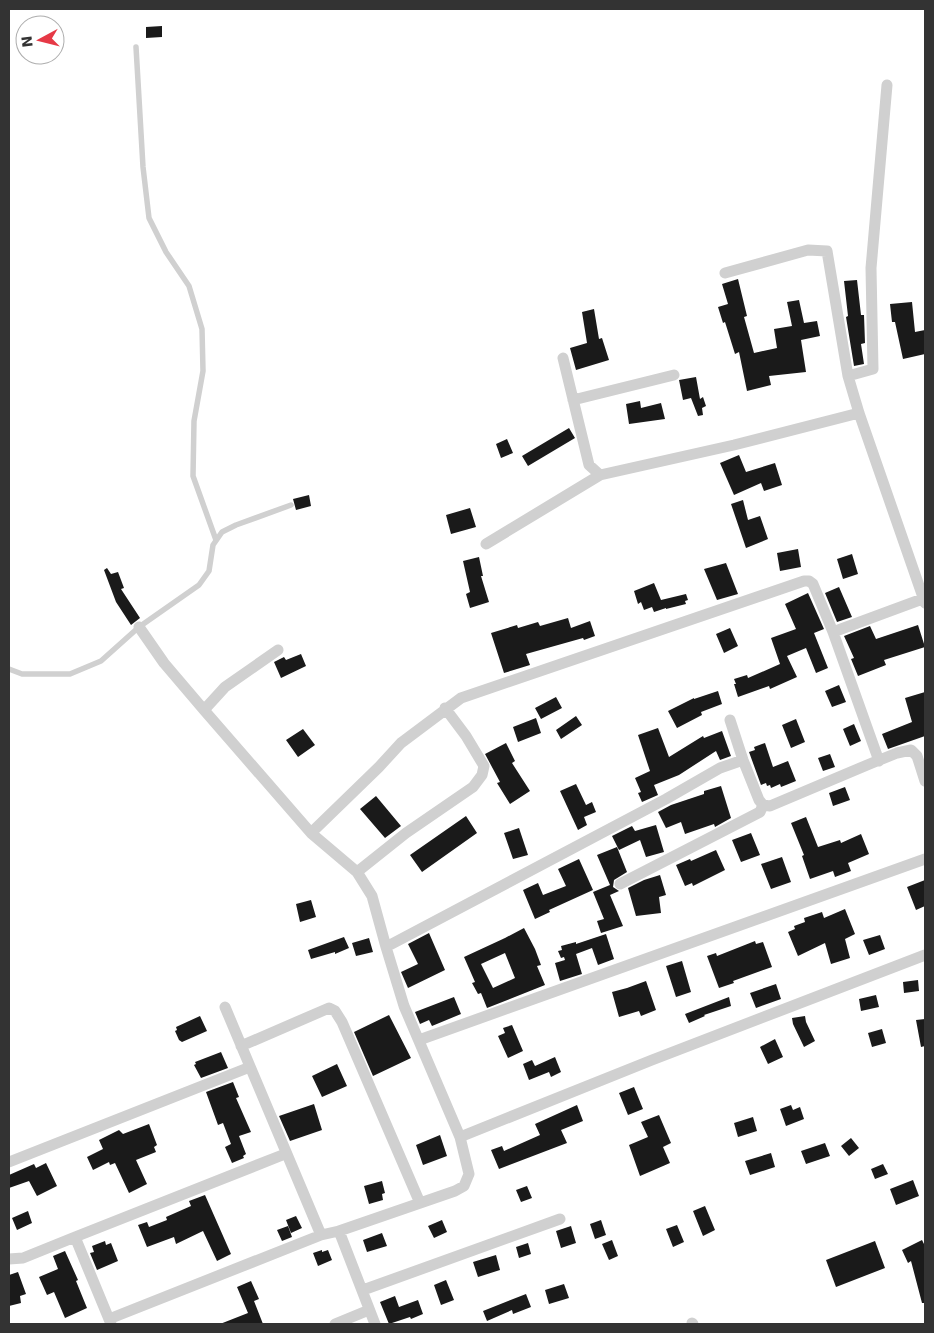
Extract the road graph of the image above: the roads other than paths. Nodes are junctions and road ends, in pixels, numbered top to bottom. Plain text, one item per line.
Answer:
1 (136, 47) dead end
2 (887, 86) dead end
3 (725, 273) dead end
4 (562, 358) dead end
5 (674, 375) dead end
6 (848, 376) junction
7 (573, 400) junction
8 (859, 413) junction
9 (600, 475) junction
10 (292, 506) dead end
11 (216, 540) junction
12 (486, 544) dead end
13 (925, 600) edge
14 (139, 627) junction
15 (833, 632) junction
16 (278, 650) dead end
17 (9, 669) edge
18 (445, 708) junction
19 (204, 710) junction
20 (730, 720) dead end
21 (743, 760) junction
22 (878, 761) junction
23 (925, 781) edge
24 (763, 805) junction
25 (311, 833) junction
26 (925, 859) edge
27 (357, 872) junction
28 (620, 884) dead end
29 (386, 947) junction
30 (925, 955) edge
31 (225, 1007) dead end
32 (419, 1040) junction
33 (241, 1046) junction
34 (250, 1067) junction
35 (460, 1137) junction
36 (286, 1154) junction
37 (9, 1162) edge
38 (420, 1203) junction
39 (560, 1219) dead end
40 (339, 1231) junction
41 (321, 1235) junction
42 (75, 1236) junction
43 (9, 1259) edge
44 (363, 1290) junction
45 (370, 1310) junction
46 (110, 1322) edge
47 (334, 1324) edge
48 (375, 1324) edge

1 - 11 lane
2 - 6 street
3 - 6 street
4 - 7 street
5 - 7 street
6 - 8 street
7 - 9 street
8 - 9 street
8 - 13 street
9 - 12 street
10 - 11 lane
11 - 14 lane
13 - 15 street
14 - 17 lane
14 - 19 street
15 - 18 street
15 - 22 street
16 - 19 street
18 - 25 street
18 - 27 street
19 - 25 street
20 - 21 street
21 - 24 street
21 - 29 street
22 - 23 street
22 - 24 street
24 - 28 street
25 - 27 street
26 - 32 street
27 - 29 street
29 - 32 street
30 - 35 street
31 - 33 street
32 - 35 street
33 - 34 street
33 - 38 street
34 - 36 street
34 - 37 street
35 - 38 street
36 - 41 street
36 - 42 street
38 - 40 street
39 - 44 street
40 - 41 street
40 - 44 street
41 - 46 street
42 - 43 street
42 - 46 street
44 - 45 street
45 - 47 street
45 - 48 street

